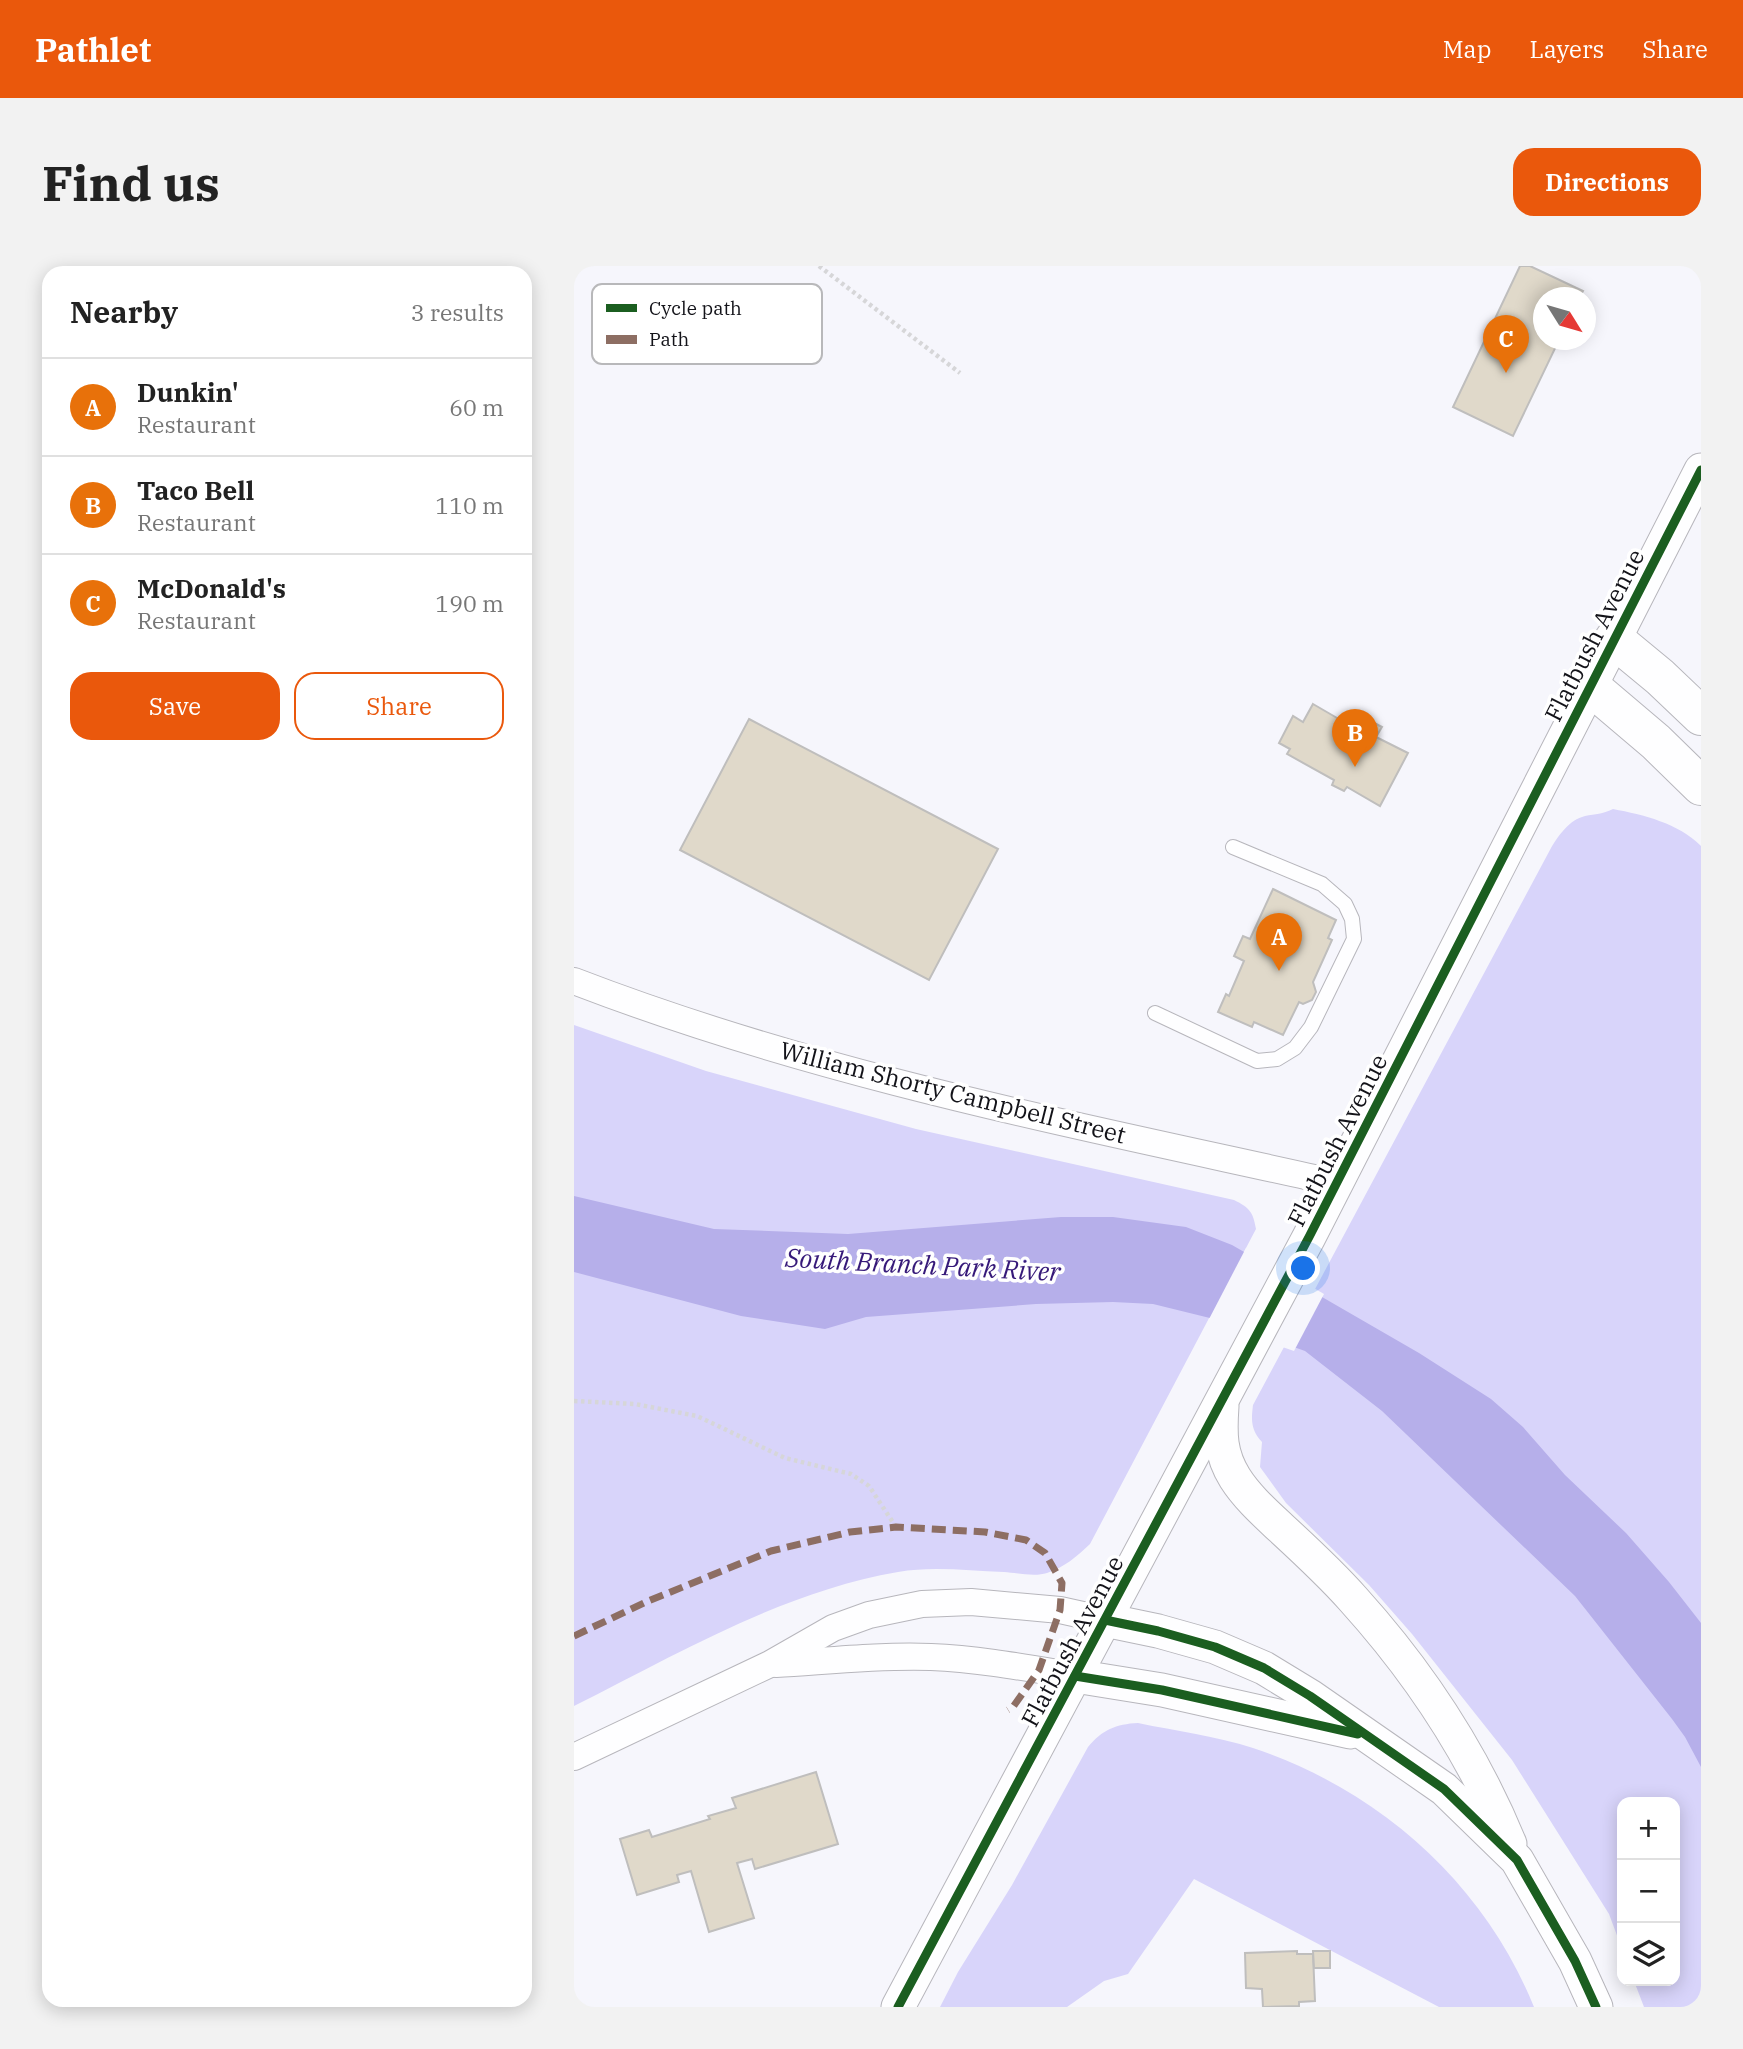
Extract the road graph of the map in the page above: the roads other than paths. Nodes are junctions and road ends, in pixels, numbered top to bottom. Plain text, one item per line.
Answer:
1 (1701, 470) edge
2 (1614, 639) junction
3 (1590, 686) junction
4 (1701, 716) edge
5 (1701, 786) edge
6 (1233, 847) dead end
7 (574, 981) edge
8 (1155, 1013) dead end
9 (1337, 1182) junction
10 (1222, 1401) junction
11 (1105, 1620) junction
12 (770, 1664) junction
13 (1075, 1676) junction
14 (1368, 1736) junction
15 (574, 1757) edge
16 (1517, 1860) junction
17 (898, 2007) edge
18 (1596, 2007) edge

1 - 2 street, Flatbush Avenue
2 - 3 street, Flatbush Avenue
2 - 4 highway
3 - 5 highway
3 - 9 street, Flatbush Avenue
6 - 8 lane
7 - 9 street, William Shorty Campbell Street
9 - 10 street, Flatbush Avenue
10 - 11 street, Flatbush Avenue
10 - 16 street
11 - 12 street
11 - 13 street, Flatbush Avenue
11 - 14 street
12 - 13 street
12 - 15 street
13 - 14 street
13 - 17 street, Flatbush Avenue
14 - 16 street
16 - 18 street

